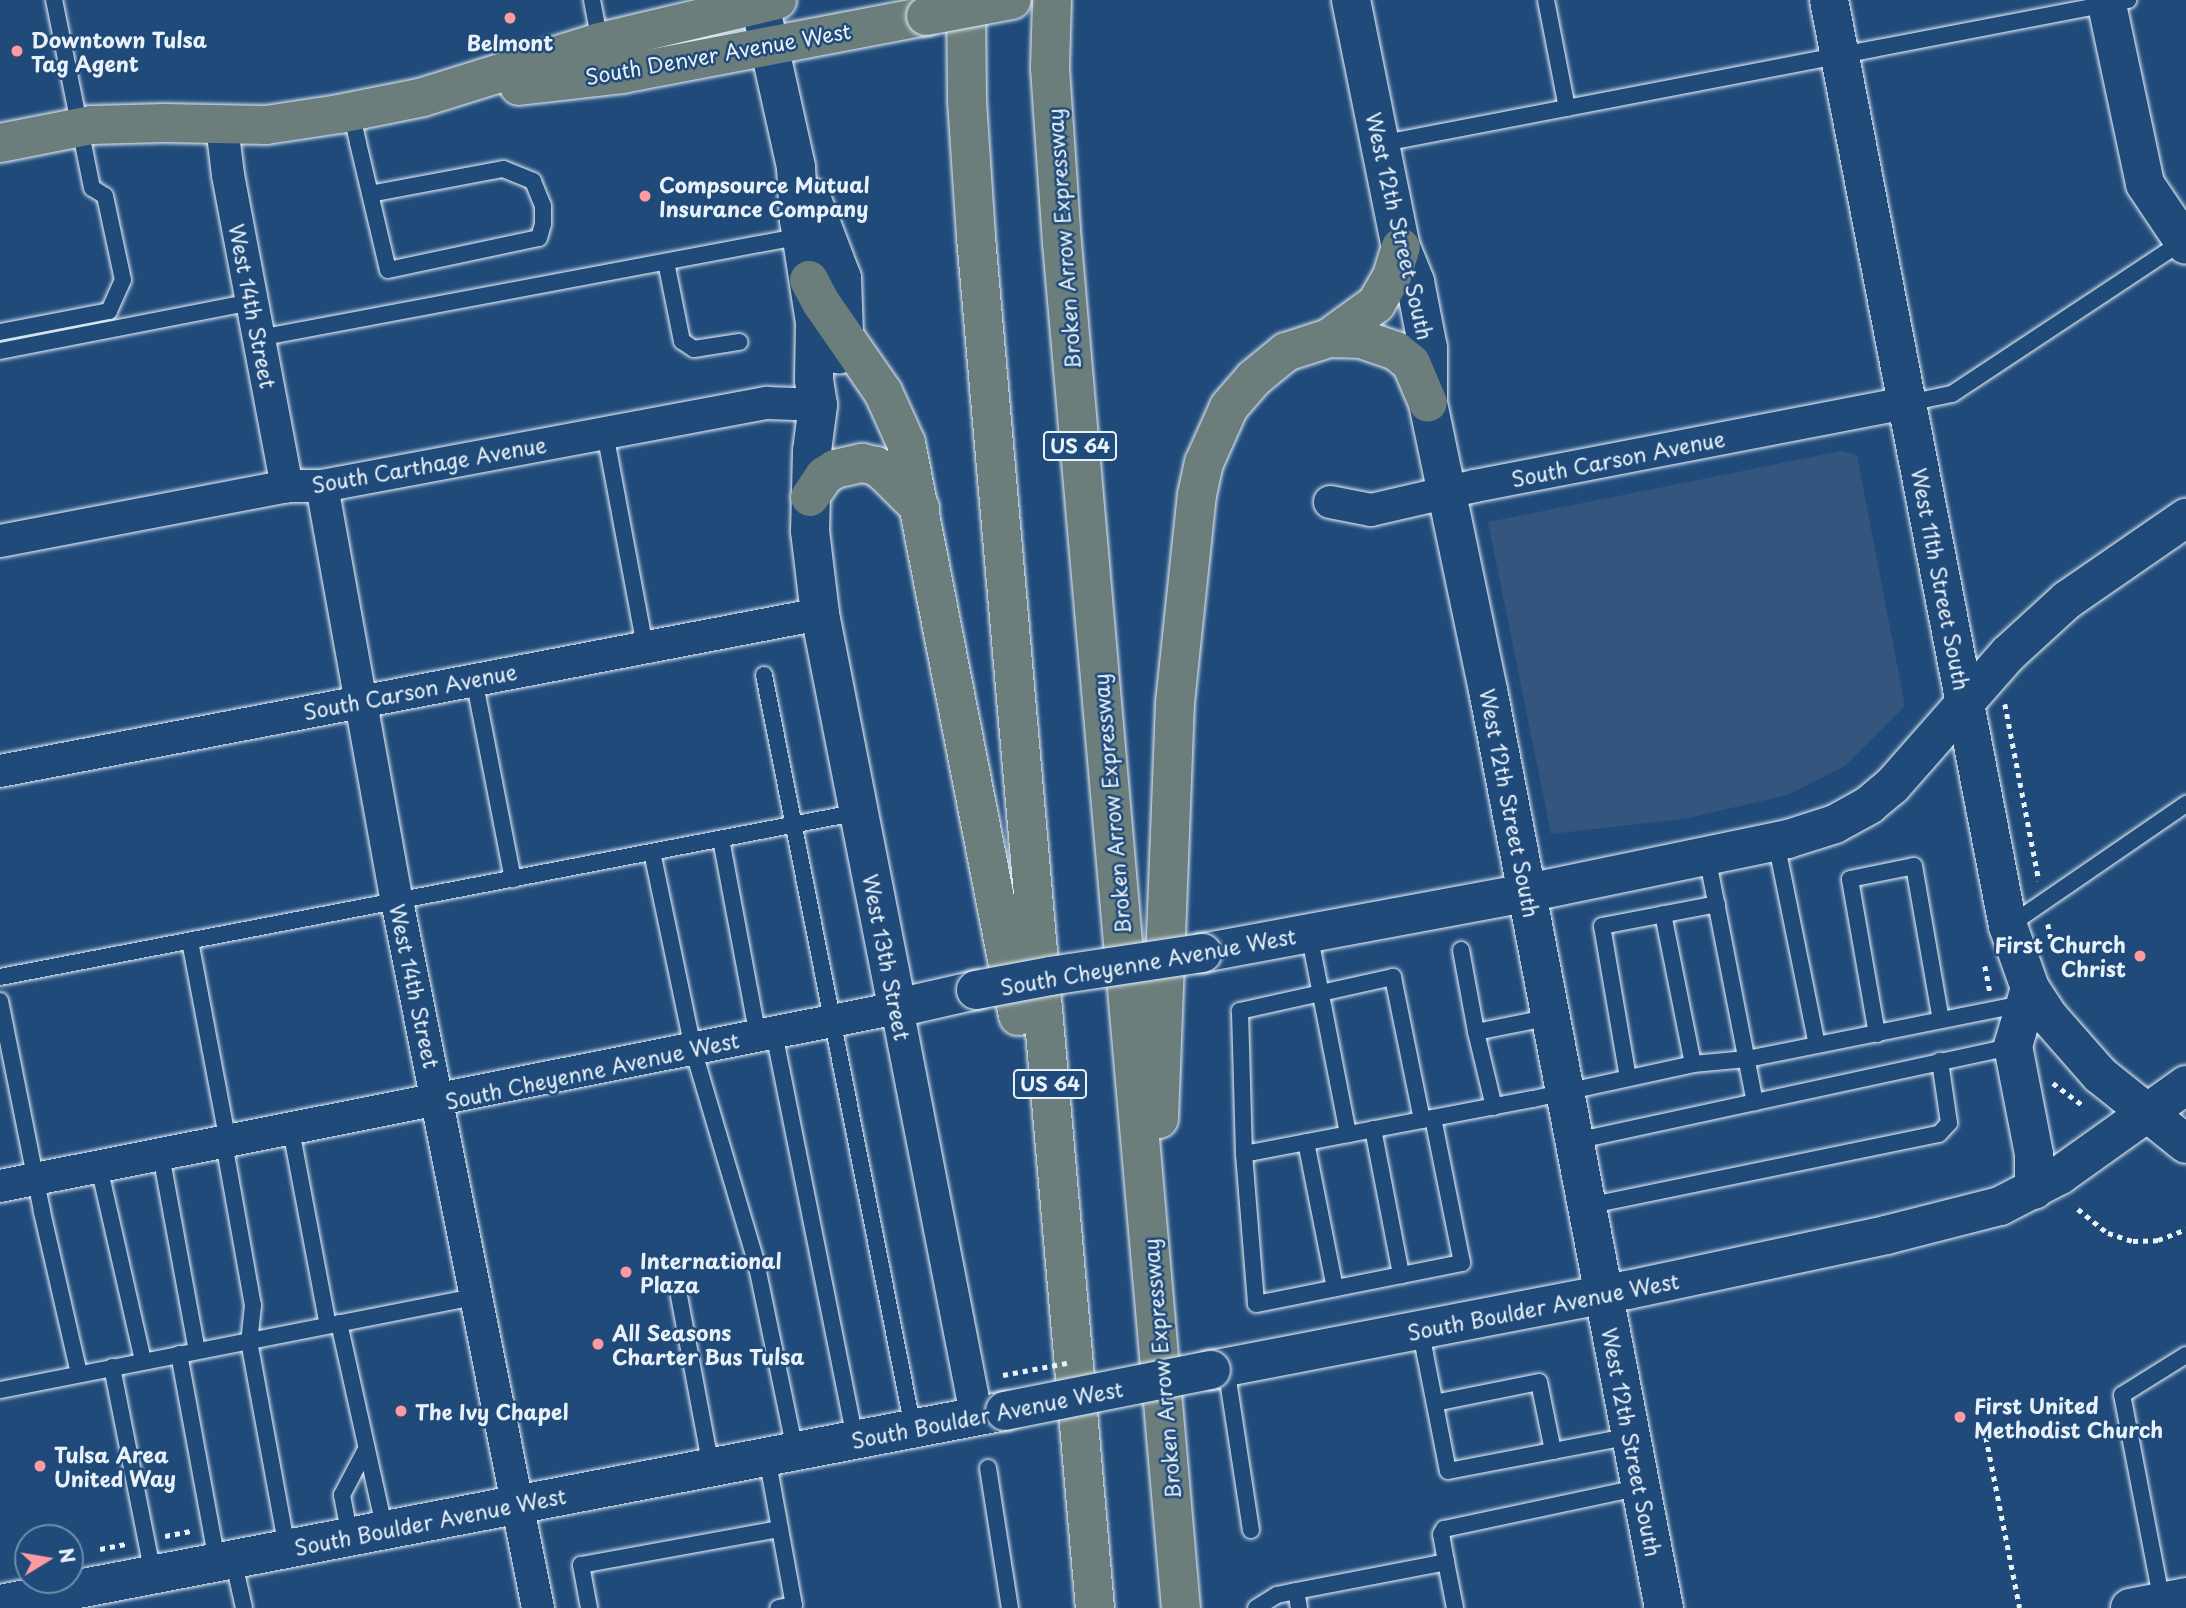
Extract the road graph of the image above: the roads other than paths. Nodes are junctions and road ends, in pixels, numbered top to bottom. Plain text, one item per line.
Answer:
1 (54, 0) edge
2 (592, 0) edge
3 (967, 0) edge
4 (1012, 0) edge
5 (1052, 0) edge
6 (1351, 0) edge
7 (1546, 0) edge
8 (1829, 0) edge
9 (765, 1) edge
10 (2113, 1) edge
11 (600, 42) junction
12 (771, 45) junction
13 (1840, 55) junction
14 (423, 97) junction
15 (1567, 108) junction
16 (351, 111) junction
17 (222, 126) junction
18 (78, 128) junction
19 (0, 143) edge
20 (1380, 144) junction
21 (796, 167) junction
22 (370, 194) junction
23 (802, 236) junction
24 (2185, 243) edge
25 (1401, 247) junction
26 (666, 262) junction
27 (810, 280) junction
28 (252, 302) junction
29 (0, 332) edge
30 (844, 332) junction
31 (259, 338) junction
32 (1329, 338) junction
33 (739, 342) dead end
34 (0, 351) edge
35 (1429, 403) junction
36 (1908, 403) junction
37 (818, 405) junction
38 (605, 433) junction
39 (287, 486) junction
40 (322, 486) junction
41 (1448, 492) junction
42 (810, 497) junction
43 (1330, 502) dead end
44 (920, 508) junction
45 (2186, 518) edge
46 (0, 541) edge
47 (820, 614) junction
48 (645, 647) junction
49 (764, 675) dead end
50 (474, 679) junction
51 (360, 701) junction
52 (1965, 704) junction
53 (0, 771) edge
54 (2186, 804) edge
55 (859, 812) junction
56 (794, 825) junction
57 (721, 839) junction
58 (1776, 842) junction
59 (652, 852) junction
60 (1707, 856) junction
61 (513, 879) junction
62 (1527, 893) junction
63 (397, 901) junction
64 (1717, 904) junction
65 (1663, 914) junction
66 (2008, 926) junction
67 (1309, 933) junction
68 (190, 941) junction
69 (1461, 950) dead end
70 (0, 977) edge
71 (1320, 993) junction
72 (2028, 996) junction
73 (0, 1001) edge
74 (1552, 1017) junction
75 (1941, 1020) junction
76 (832, 1021) junction
77 (900, 1021) junction
78 (1476, 1032) junction
79 (766, 1034) junction
80 (1877, 1034) junction
81 (1816, 1045) junction
82 (2013, 1046) junction
83 (693, 1049) junction
84 (1747, 1059) junction
85 (1940, 1061) junction
86 (1693, 1064) junction
87 (1628, 1078) junction
88 (2186, 1085) edge
89 (1566, 1091) junction
90 (438, 1101) junction
91 (1755, 1102) junction
92 (1494, 1107) junction
93 (2145, 1113) junction
94 (1427, 1119) junction
95 (1373, 1129) junction
96 (291, 1130) junction
97 (1348, 1134) junction
98 (1575, 1141) junction
99 (226, 1142) junction
100 (1306, 1142) junction
101 (2186, 1144) edge
102 (1244, 1154) junction
103 (161, 1155) junction
104 (100, 1167) junction
105 (36, 1179) junction
106 (0, 1186) edge
107 (2034, 1190) junction
108 (1587, 1206) junction
109 (1153, 1275) junction
110 (1401, 1275) junction
111 (1335, 1289) junction
112 (1604, 1295) junction
113 (477, 1296) junction
114 (679, 1296) dead end
115 (334, 1324) junction
116 (1420, 1330) junction
117 (1071, 1334) junction
118 (249, 1341) junction
119 (197, 1351) junction
120 (179, 1354) junction
121 (2186, 1355) edge
122 (143, 1361) junction
123 (112, 1367) junction
124 (1218, 1369) junction
125 (79, 1374) junction
126 (1, 1387) edge
127 (1435, 1403) junction
128 (990, 1414) junction
129 (912, 1428) junction
130 (1632, 1436) junction
131 (855, 1440) junction
132 (365, 1451) junction
133 (1553, 1451) junction
134 (781, 1454) junction
135 (711, 1467) junction
136 (988, 1468) dead end
137 (1641, 1487) junction
138 (518, 1504) junction
139 (780, 1529) junction
140 (1251, 1530) dead end
141 (367, 1533) junction
142 (287, 1549) junction
143 (225, 1561) junction
144 (1446, 1562) junction
145 (153, 1574) junction
146 (1296, 1591) junction
147 (2159, 1602) edge
148 (0, 1604) edge
149 (789, 1607) edge
150 (244, 1608) edge
151 (538, 1608) edge
152 (589, 1608) edge
153 (1010, 1608) edge
154 (1095, 1608) edge
155 (1181, 1608) edge
156 (1256, 1608) edge
157 (1299, 1608) edge
158 (1455, 1608) edge
159 (1664, 1608) edge

1 - 18 lane
2 - 11 lane
3 - 117 main road, US 64
4 - 12 main road, South Denver Avenue West, bridge
5 - 109 main road, Broken Arrow Expressway / US 64
6 - 20 main road, West 12th Street South
7 - 15 lane
8 - 13 main road, West 11th Street South
9 - 11 main road, South Denver Avenue West
9 - 12 main road
10 - 13 lane
10 - 24 main road
11 - 14 main road, South Denver Avenue West
12 - 14 main road, South Denver Avenue West
12 - 21 main road
13 - 15 lane
13 - 36 main road, West 11th Street South
14 - 16 main road, South Denver Avenue West
15 - 20 lane
16 - 17 main road, South Denver Avenue West
16 - 22 lane
17 - 18 main road, South Denver Avenue West
17 - 28 street, West 14th Street
18 - 19 main road, South Denver Avenue West
18 - 29 lane
20 - 25 main road, West 12th Street South
21 - 23 main road
21 - 30 main road
22 - 22 lane
23 - 26 lane
23 - 27 main road
24 - 36 lane
25 - 32 main road
25 - 35 main road, West 12th Street South
26 - 31 lane
26 - 33 lane
27 - 30 main road
27 - 37 main road
28 - 31 street, West 14th Street
28 - 34 lane
30 - 37 main road
30 - 44 main road
31 - 39 street, West 14th Street
32 - 35 main road
32 - 109 main road
35 - 41 main road, West 12th Street South
36 - 41 street, South Carson Avenue
36 - 52 main road, West 11th Street South
37 - 38 street, South Carthage Avenue
37 - 42 main road, West 13th Street
38 - 40 street, South Carthage Avenue
38 - 48 lane
39 - 40 street, South Carthage Avenue
39 - 46 street, South Carthage Avenue
40 - 51 street, West 14th Street
41 - 43 street, South Carson Avenue
41 - 62 main road, West 12th Street South
42 - 44 main road
42 - 47 main road, West 13th Street
44 - 117 main road
45 - 52 main road, South Cheyenne Avenue West
47 - 48 street, South Carson Avenue
47 - 55 main road, West 13th Street
48 - 50 street, South Carson Avenue
49 - 56 lane
50 - 51 street, South Carson Avenue
50 - 61 lane
51 - 53 street, South Carson Avenue
51 - 63 street, West 14th Street
52 - 58 main road, South Cheyenne Avenue West
52 - 66 main road, West 11th Street South
54 - 66 lane
55 - 56 lane
55 - 77 main road, West 13th Street
56 - 57 lane
56 - 76 lane
57 - 59 lane
57 - 79 lane
58 - 60 main road, South Cheyenne Avenue West
58 - 81 lane
59 - 61 lane
59 - 83 lane
60 - 62 main road, South Cheyenne Avenue West
60 - 64 lane
61 - 63 lane
62 - 67 main road, South Cheyenne Avenue West
62 - 74 main road, West 12th Street South
63 - 68 lane
63 - 90 street, West 14th Street
64 - 65 lane
64 - 84 lane
65 - 86 lane
65 - 87 lane
66 - 72 main road, West 11th Street South
67 - 71 lane
67 - 77 main road, South Cheyenne Avenue West, bridge
68 - 70 lane
68 - 99 lane
69 - 78 lane
71 - 94 lane
71 - 97 lane
71 - 102 lane
72 - 75 lane
72 - 82 main road
72 - 93 main road, West 11th Street South
73 - 105 lane
74 - 78 lane
74 - 89 main road, West 12th Street South
75 - 80 lane
75 - 80 lane
76 - 77 street, South Cheyenne Avenue West
76 - 79 street, South Cheyenne Avenue West
76 - 129 lane
77 - 128 street, West 13th Street
78 - 92 lane
79 - 83 street, South Cheyenne Avenue West
79 - 131 lane
80 - 81 lane
81 - 84 lane
82 - 85 lane
82 - 107 main road
83 - 90 street, South Cheyenne Avenue West
83 - 134 lane
84 - 86 lane
84 - 91 lane
85 - 91 lane
85 - 108 lane
86 - 87 lane
87 - 89 lane
88 - 93 main road, South Boulder Avenue West
89 - 92 lane
89 - 98 main road, West 12th Street South
90 - 96 street, South Cheyenne Avenue West
90 - 113 street, West 14th Street
91 - 98 lane
92 - 94 lane
93 - 101 main road, West 11th Street South
93 - 107 main road, South Boulder Avenue West
94 - 95 lane
94 - 110 lane
95 - 97 lane
95 - 110 lane
96 - 99 street, South Cheyenne Avenue West
96 - 115 lane
97 - 100 lane
98 - 108 main road, West 12th Street South
99 - 103 street, South Cheyenne Avenue West
99 - 118 lane
100 - 102 lane
100 - 111 lane
102 - 111 lane
103 - 104 street, South Cheyenne Avenue West
103 - 119 lane
104 - 105 street, South Cheyenne Avenue West
104 - 122 lane
105 - 106 street, South Cheyenne Avenue West
105 - 125 lane
107 - 112 main road, South Boulder Avenue West
108 - 112 main road, West 12th Street South
109 - 155 main road, Broken Arrow Expressway / US 64
110 - 111 lane
112 - 116 main road, South Boulder Avenue West
112 - 130 main road, West 12th Street South
113 - 115 lane
113 - 138 street, West 14th Street
114 - 135 lane
115 - 118 lane
115 - 132 lane
116 - 124 main road, South Boulder Avenue West
116 - 127 lane
117 - 154 main road, US 64
118 - 119 lane
118 - 142 lane
119 - 120 lane
120 - 122 lane
120 - 143 lane
121 - 147 lane
122 - 123 lane
123 - 125 lane
123 - 145 lane
124 - 128 main road, South Boulder Avenue West, bridge
124 - 140 lane
125 - 126 lane
127 - 133 lane
127 - 133 lane
128 - 129 main road, South Boulder Avenue West
129 - 131 main road, South Boulder Avenue West
130 - 133 lane
130 - 137 main road, West 12th Street South
131 - 134 main road, South Boulder Avenue West
132 - 141 lane
132 - 141 lane
134 - 135 main road, South Boulder Avenue West
134 - 139 lane
135 - 138 main road, South Boulder Avenue West
136 - 153 lane
137 - 144 lane
137 - 159 main road, West 12th Street South
138 - 141 main road, South Boulder Avenue West
138 - 151 street, West 14th Street
139 - 149 lane
139 - 152 lane
141 - 142 main road, South Boulder Avenue West
142 - 143 main road, South Boulder Avenue West
143 - 145 main road, South Boulder Avenue West
143 - 150 lane
144 - 146 lane
144 - 158 lane
145 - 148 main road, South Boulder Avenue West
146 - 156 lane
146 - 157 lane

